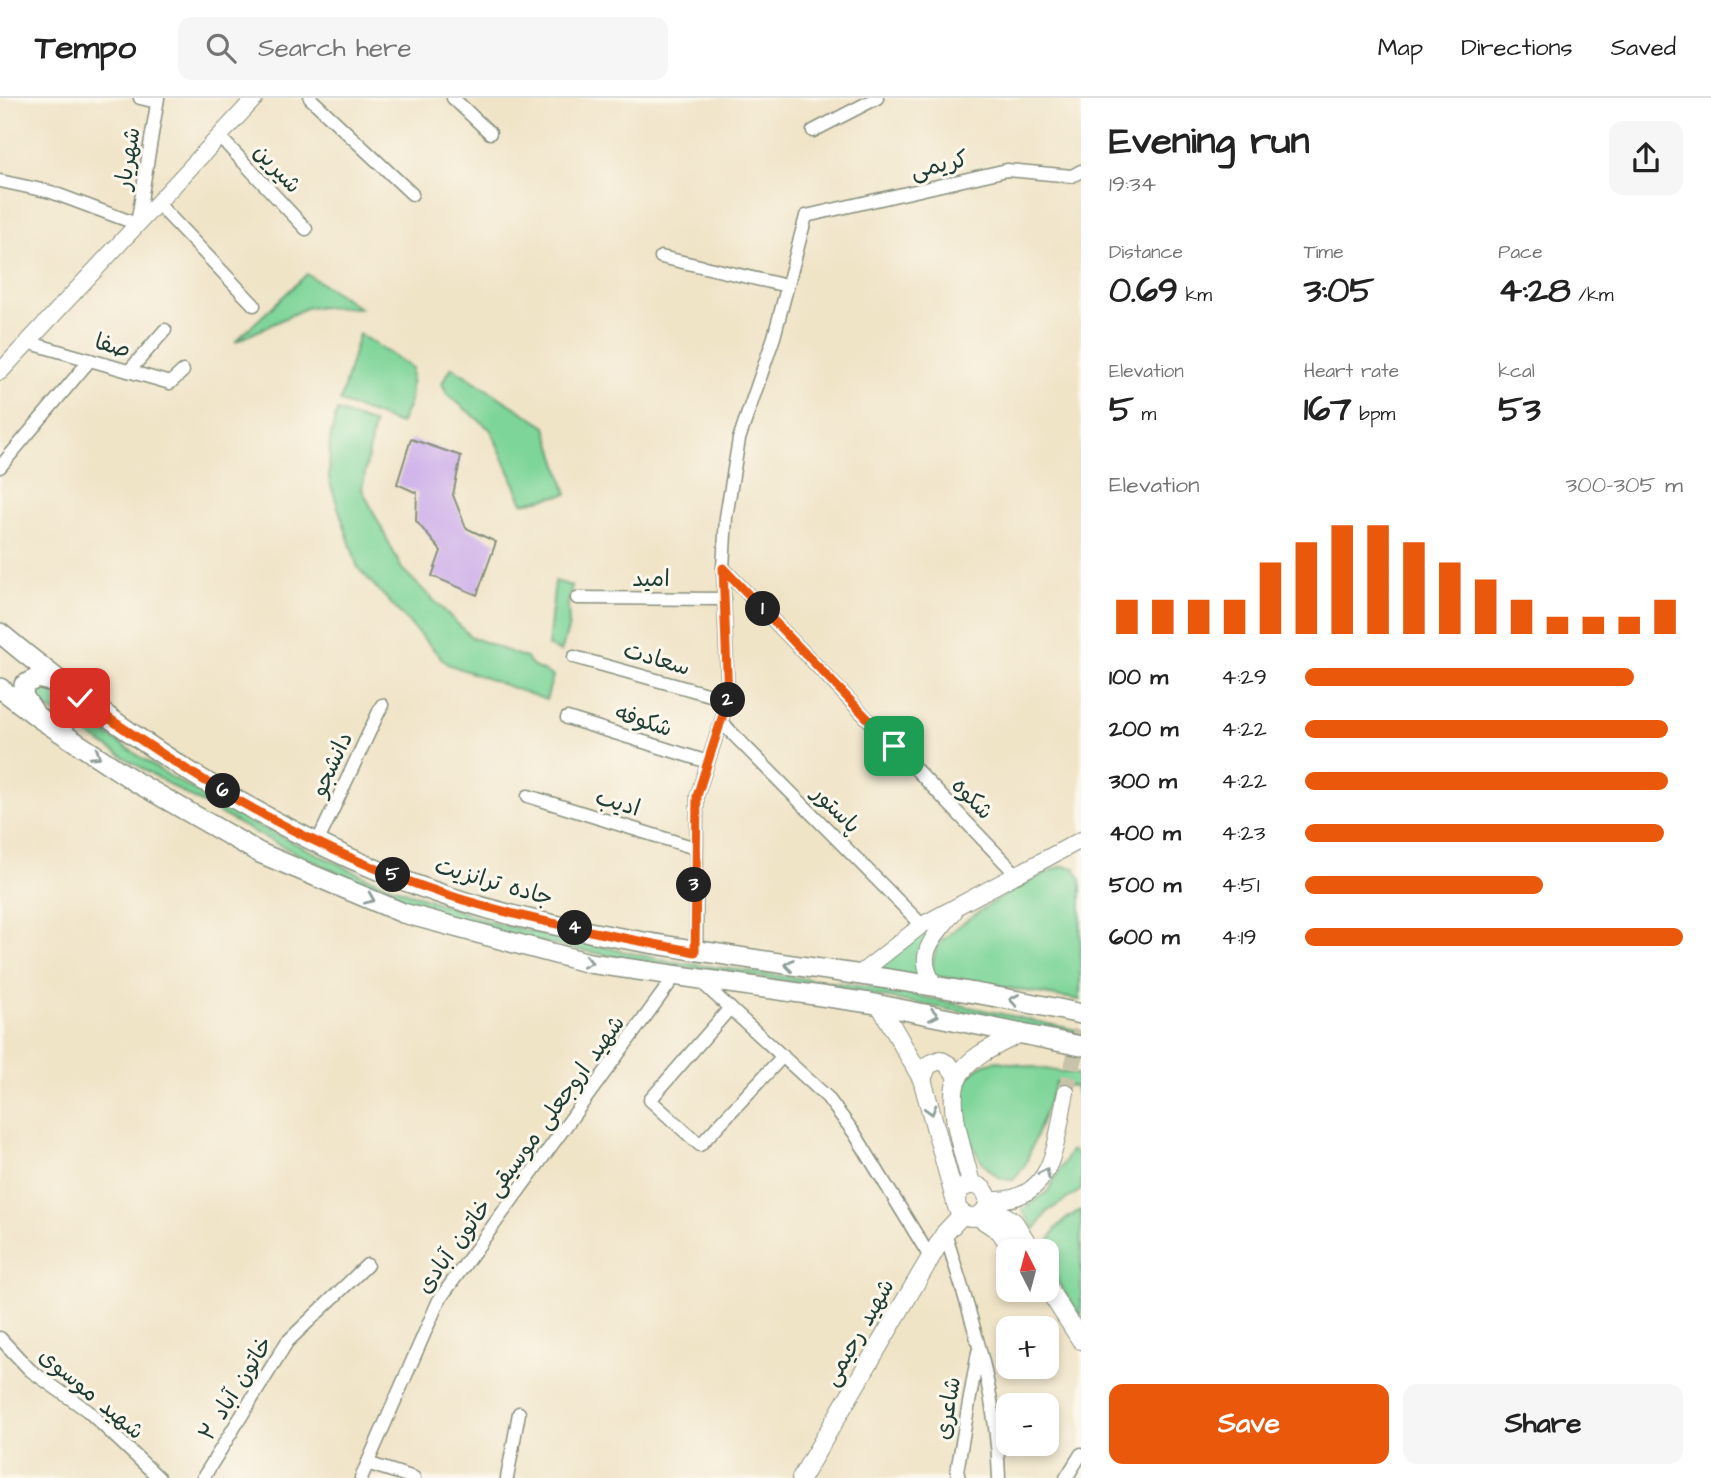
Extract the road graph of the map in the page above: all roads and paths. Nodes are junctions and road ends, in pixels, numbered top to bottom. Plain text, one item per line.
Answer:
1 (140, 98) edge
2 (255, 98) edge
3 (310, 98) edge
4 (453, 98) edge
5 (877, 98) edge
6 (158, 100) edge
7 (813, 131) dead end
8 (490, 133) dead end
9 (219, 136) junction
10 (1081, 171) edge
11 (0, 181) edge
12 (412, 194) dead end
13 (157, 203) junction
14 (137, 225) junction
15 (306, 229) dead end
16 (662, 257) dead end
17 (787, 286) junction
18 (254, 305) dead end
19 (165, 331) dead end
20 (27, 342) junction
21 (90, 360) junction
22 (129, 371) junction
23 (183, 371) dead end
24 (0, 372) edge
25 (0, 467) edge
26 (723, 568) junction
27 (577, 598) dead end
28 (725, 599) junction
29 (0, 633) edge
30 (574, 657) dead end
31 (63, 685) junction
32 (0, 688) edge
33 (728, 699) junction
34 (382, 705) dead end
35 (39, 718) junction
36 (567, 718) dead end
37 (722, 723) junction
38 (708, 762) junction
39 (528, 796) dead end
40 (1081, 839) edge
41 (318, 841) junction
42 (695, 848) junction
43 (1018, 876) junction
44 (960, 905) junction
45 (922, 925) junction
46 (695, 952) junction
47 (675, 975) junction
48 (858, 975) junction
49 (698, 979) junction
50 (936, 987) junction
51 (880, 1005) junction
52 (730, 1008) junction
53 (1081, 1014) edge
54 (1020, 1033) junction
55 (1081, 1046) edge
56 (783, 1056) junction
57 (958, 1078) junction
58 (922, 1079) junction
59 (1066, 1092) tunnel mouth
60 (975, 1208) junction
61 (945, 1233) junction
62 (1005, 1239) edge
63 (1025, 1239) edge
64 (930, 1257) junction
65 (367, 1265) dead end
66 (1058, 1302) edge
67 (0, 1338) edge
68 (1081, 1340) edge
69 (980, 1345) junction
70 (519, 1413) dead end
71 (1081, 1454) edge
72 (370, 1464) junction
73 (159, 1478) edge
74 (204, 1478) edge
75 (361, 1478) edge
76 (414, 1478) edge
77 (507, 1478) edge
78 (801, 1478) edge
79 (959, 1478) edge
80 (999, 1478) edge
81 (1066, 1478) edge

1 - 6 street
2 - 9 street
3 - 12 street
4 - 8 street
5 - 7 street
6 - 14 street, شهریار
9 - 13 street
9 - 15 street, شیرین
10 - 17 street, کریمی
11 - 14 street
13 - 14 street
13 - 18 street
14 - 20 street
16 - 17 street
17 - 26 street
19 - 22 street
20 - 21 street, صفا
20 - 24 street
21 - 22 street, صفا
21 - 25 street
22 - 23 street, صفا
26 - 28 street
26 - 43 street, شکوه
27 - 28 street, امید
28 - 33 street
29 - 31 main road, جاده ترانزیت
30 - 33 street, سعادت
31 - 35 main road
31 - 41 main road, جاده ترانزیت
32 - 35 main road
33 - 37 street
34 - 41 street, دانشجو
35 -> 47 main road
36 - 38 street, شکوفه
37 - 38 street
37 - 45 street, پاستور
38 - 42 street
39 - 42 street, ادیب
40 - 43 street
41 - 46 main road, جاده ترانزیت
42 - 46 street
43 - 44 street
44 - 45 street
44 - 50 street
45 - 48 street
48 -> 46 main road, جاده ترانزیت
47 - 49 main road
47 - 72 street, شهید اروجعلی موسیقی خاتون آبادی
48 - 50 main road, جاده ترانزیت
49 - 51 main road
49 - 52 street
53 -> 50 main road, جاده ترانزیت
51 -> 54 main road
51 - 58 main road
52 - 56 street
52 - 56 street
54 - 55 main road
54 - 57 main road
56 - 64 street
57 - 58 main road
57 - 60 main road
58 -> 60 main road
60 -> 59 street
60 - 61 main road, شهید رحیمی
60 - 62 main road
60 - 63 main road
61 - 64 main road, شهید رحیمی
61 - 69 street
64 - 78 main road, شهید رحیمی
65 - 74 street, خاتون آباد ۲
66 - 68 main road
67 - 73 street, شهید موسوی
69 - 79 street, شاعری
69 - 80 street
70 - 77 street
71 - 81 street
72 - 75 street, شهید اروجعلی موسیقی خاتون آبادی
72 - 76 street

